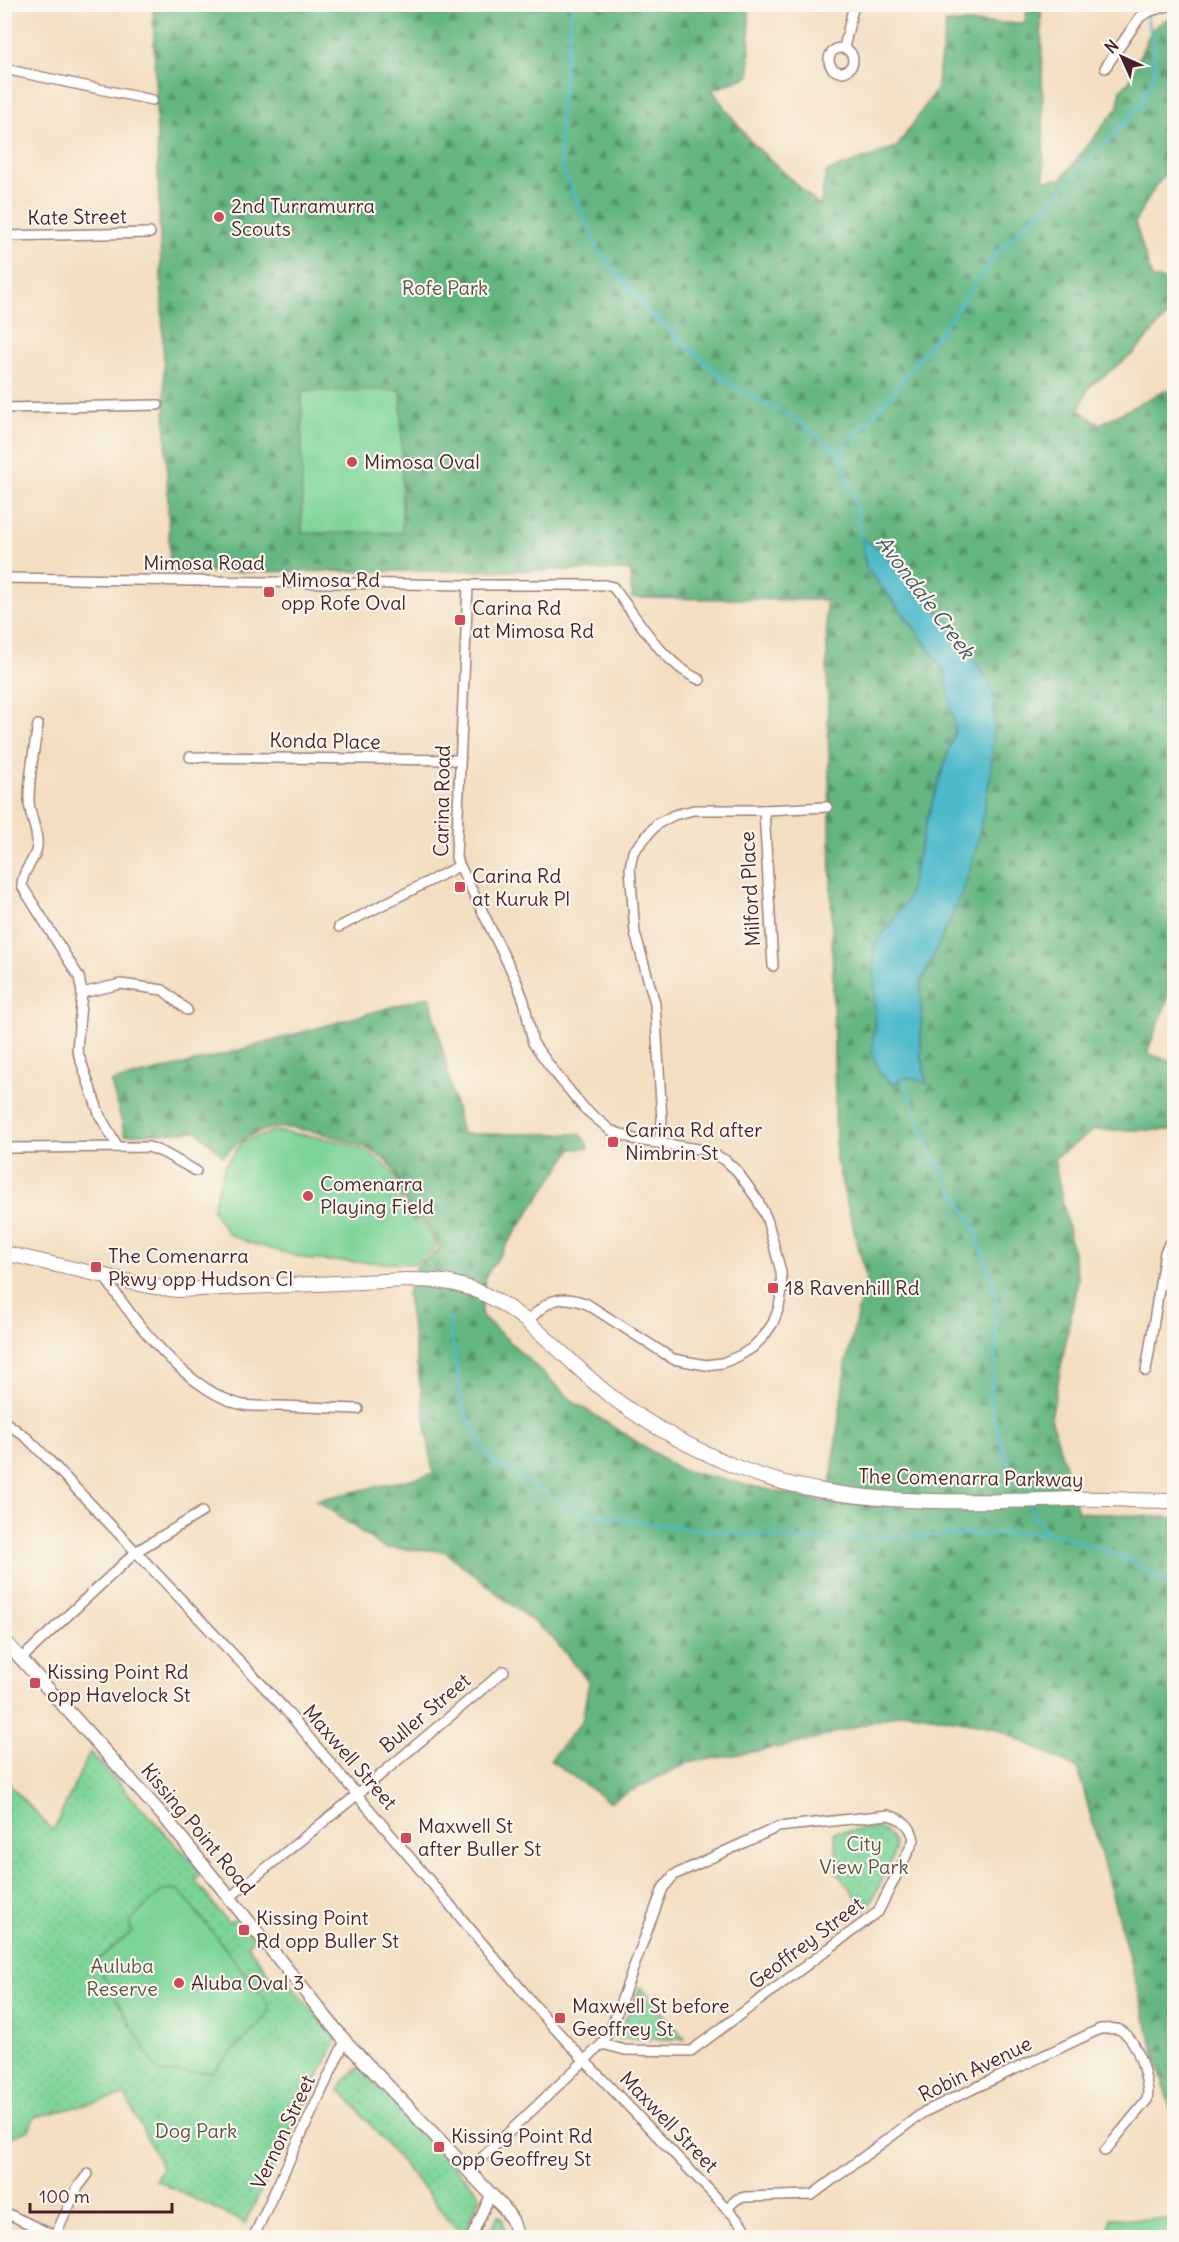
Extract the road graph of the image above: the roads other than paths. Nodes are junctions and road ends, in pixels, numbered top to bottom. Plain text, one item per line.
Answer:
1 (854, 4) edge
2 (1174, 4) edge
3 (844, 48) dead end
4 (1105, 68) dead end
5 (4, 69) edge
6 (152, 100) dead end
7 (150, 233) dead end
8 (4, 236) edge
9 (158, 405) dead end
10 (4, 408) edge
11 (4, 578) edge
12 (468, 585) junction
13 (700, 680) dead end
14 (38, 725) dead end
15 (190, 757) dead end
16 (459, 760) junction
17 (827, 807) dead end
18 (764, 810) junction
19 (459, 866) junction
20 (339, 927) dead end
21 (773, 966) dead end
22 (82, 993) junction
23 (187, 1010) dead end
24 (659, 1143) junction
25 (118, 1147) junction
26 (4, 1148) edge
27 (196, 1171) dead end
28 (1174, 1241) edge
29 (4, 1253) edge
30 (104, 1276) junction
31 (526, 1322) junction
32 (1146, 1371) dead end
33 (358, 1409) dead end
34 (4, 1421) edge
35 (1174, 1501) edge
36 (202, 1512) dead end
37 (137, 1551) junction
38 (4, 1640) edge
39 (22, 1658) junction
40 (504, 1671) dead end
41 (357, 1794) junction
42 (230, 1897) junction
43 (345, 2041) junction
44 (602, 2044) junction
45 (584, 2060) junction
46 (1105, 2151) dead end
47 (469, 2170) junction
48 (88, 2174) dead end
49 (491, 2194) junction
50 (727, 2208) junction
51 (4, 2212) edge
52 (57, 2237) edge
53 (253, 2238) edge
54 (471, 2238) edge
55 (518, 2238) edge
56 (749, 2238) edge

1 - 3 street
2 - 4 street
5 - 6 street
7 - 8 street, Kate Street
9 - 10 street
11 - 12 street, Mimosa Road
12 - 13 street, Mimosa Road
12 - 16 street, Carina Road
14 - 22 street
15 - 16 street, Konda Place
16 - 19 street, Carina Road
17 - 18 street
18 - 21 street, Milford Place
18 - 24 street
19 - 20 street
19 - 24 street, Carina Road
22 - 23 street
22 - 25 street
24 - 31 street, Carina Road
25 - 26 street
25 - 27 street
28 - 32 street
29 - 30 main road, The Comenarra Parkway
30 - 31 main road, The Comenarra Parkway
30 - 33 street
31 - 35 main road, The Comenarra Parkway
34 - 37 street, Maxwell Street
36 - 37 street
37 - 39 street
37 - 41 street, Maxwell Street
38 - 39 street, Kissing Point Road
39 - 42 street, Kissing Point Road
40 - 41 street, Buller Street
41 - 42 street, Buller Street
41 - 45 street, Maxwell Street
42 - 43 street, Kissing Point Road
43 - 47 street, Kissing Point Road
43 - 53 street, Vernon Street
44 - 44 street, Geoffrey Street
44 - 45 street, Geoffrey Street
45 - 47 street, Geoffrey Street
45 - 50 street, Maxwell Street
46 - 50 street, Robin Avenue
47 - 49 street, Kissing Point Road
48 - 52 street
49 - 54 street
49 - 55 street, Kissing Point Road
50 - 56 street, Maxwell Street
51 - 52 street

